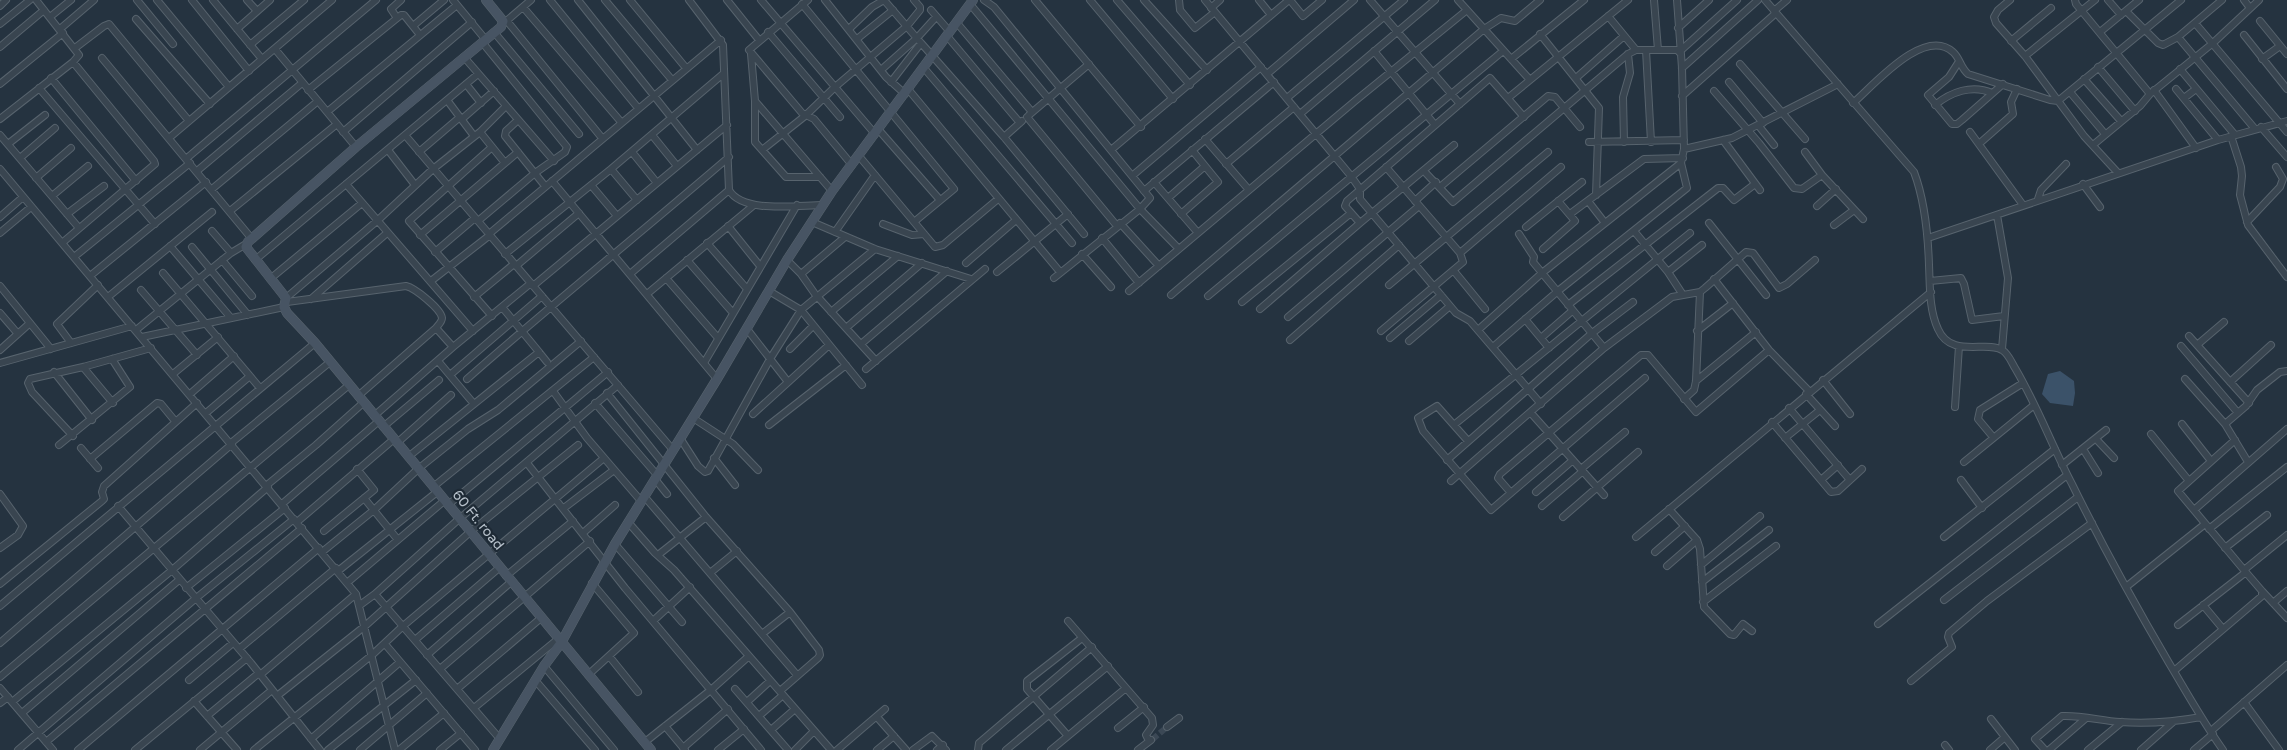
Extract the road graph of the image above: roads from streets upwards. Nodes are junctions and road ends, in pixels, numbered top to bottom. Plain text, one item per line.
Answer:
1 (6, 0) edge
2 (30, 0) edge
3 (36, 0) edge
4 (71, 0) edge
5 (94, 0) edge
6 (137, 0) edge
7 (157, 0) edge
8 (192, 0) edge
9 (213, 0) edge
10 (247, 0) edge
11 (269, 0) edge
12 (304, 0) edge
13 (332, 0) edge
14 (376, 0) edge
15 (400, 0) edge
16 (444, 0) edge
17 (486, 0) edge
18 (531, 0) edge
19 (550, 0) edge
20 (578, 0) edge
21 (606, 0) edge
22 (630, 0) edge
23 (689, 0) edge
24 (727, 0) edge
25 (761, 0) edge
26 (825, 0) edge
27 (914, 0) edge
28 (984, 0) edge
29 (1035, 0) edge
30 (1090, 0) edge
31 (1117, 0) edge
32 (1144, 0) edge
33 (1179, 0) edge
34 (1204, 0) edge
35 (1220, 0) edge
36 (1259, 0) edge
37 (1289, 0) edge
38 (1322, 0) edge
39 (1354, 0) edge
40 (1370, 0) edge
41 (1404, 0) edge
42 (1435, 0) edge
43 (1458, 0) edge
44 (1540, 0) edge
45 (1584, 0) edge
46 (1628, 0) edge
47 (1654, 0) edge
48 (1677, 0) edge
49 (1709, 0) edge
50 (1737, 0) edge
51 (1758, 0) edge
52 (1765, 0) edge
53 (1787, 0) edge
54 (2010, 0) edge
55 (2075, 0) edge
56 (2095, 0) edge
57 (2108, 0) edge
58 (2139, 0) edge
59 (2181, 0) edge
60 (2222, 0) edge
61 (2244, 0) edge
62 (2259, 0) edge
63 (455, 2) edge
64 (802, 2) edge
65 (972, 2) edge
66 (0, 6) edge
67 (523, 6) junction
68 (2051, 8) dead end
69 (2250, 8) junction
70 (44, 10) junction
71 (893, 10) junction
72 (931, 10) dead end
73 (1213, 10) junction
74 (1467, 10) junction
75 (2082, 10) junction
76 (257, 11) junction
77 (1775, 12) junction
78 (2124, 13) junction
79 (1271, 15) junction
80 (1608, 16) junction
81 (50, 17) junction
82 (936, 17) junction
83 (1384, 17) junction
84 (397, 18) junction
85 (136, 20) dead end
86 (2260, 21) dead end
87 (472, 22) junction
88 (505, 22) junction
89 (780, 22) junction
90 (957, 23) junction
91 (2195, 23) junction
92 (0, 24) edge
93 (413, 26) junction
94 (906, 26) junction
95 (1678, 28) junction
96 (237, 29) junction
97 (849, 29) junction
98 (1484, 29) junction
99 (2144, 30) junction
100 (61, 31) junction
101 (494, 32) junction
102 (768, 32) junction
103 (1397, 32) junction
104 (2100, 32) junction
105 (949, 34) junction
106 (1540, 34) junction
107 (420, 35) junction
108 (2244, 35) dead end
109 (1624, 36) junction
110 (2178, 37) junction
111 (857, 39) junction
112 (483, 40) junction
113 (721, 40) junction
114 (759, 40) junction
115 (919, 40) junction
116 (2011, 41) junction
117 (1240, 42) junction
118 (2212, 43) junction
119 (174, 44) dead end
120 (250, 45) junction
121 (2280, 46) junction
122 (0, 47) edge
123 (75, 48) junction
124 (275, 49) junction
125 (1636, 50) junction
126 (1646, 50) junction
127 (1658, 50) junction
128 (1374, 51) junction
129 (1503, 51) junction
130 (1679, 51) junction
131 (1414, 52) junction
132 (2117, 52) junction
133 (751, 54) junction
134 (1628, 54) junction
135 (2287, 54) edge
136 (933, 55) junction
137 (1558, 56) junction
138 (2025, 56) junction
139 (464, 57) junction
140 (870, 57) junction
141 (2196, 57) junction
142 (102, 58) dead end
143 (1510, 59) junction
144 (2262, 59) junction
145 (262, 60) junction
146 (73, 62) junction
147 (1958, 63) junction
148 (1089, 64) junction
149 (1740, 64) dead end
150 (1261, 67) junction
151 (2098, 67) junction
152 (686, 68) junction
153 (924, 68) junction
154 (1682, 68) junction
155 (856, 69) junction
156 (2180, 69) junction
157 (881, 70) junction
158 (1207, 70) junction
159 (249, 71) junction
160 (292, 71) junction
161 (1390, 72) junction
162 (1432, 73) junction
163 (478, 74) junction
164 (724, 74) junction
165 (1267, 74) junction
166 (51, 78) junction
167 (1576, 78) junction
168 (2084, 79) junction
169 (672, 80) junction
170 (1530, 80) junction
171 (302, 82) junction
172 (891, 82) junction
173 (1274, 82) junction
174 (1729, 82) dead end
175 (0, 84) edge
176 (466, 84) junction
177 (1838, 84) junction
178 (2003, 84) junction
179 (1190, 85) junction
180 (229, 87) junction
181 (835, 87) junction
182 (38, 88) junction
183 (2196, 88) junction
184 (1061, 89) junction
185 (2017, 89) junction
186 (2176, 89) dead end
187 (2287, 89) edge
188 (308, 90) junction
189 (1586, 90) junction
190 (1714, 91) dead end
191 (494, 92) junction
192 (906, 92) junction
193 (2070, 92) junction
194 (2152, 92) junction
195 (1408, 94) junction
196 (1450, 94) junction
197 (1992, 94) junction
198 (654, 95) junction
199 (1682, 96) junction
200 (824, 98) junction
201 (1050, 98) junction
202 (1287, 98) junction
203 (1508, 98) junction
204 (2184, 98) junction
205 (1173, 99) junction
206 (446, 100) junction
207 (2058, 100) junction
208 (755, 101) junction
209 (318, 102) junction
210 (481, 102) junction
211 (1853, 103) junction
212 (210, 104) junction
213 (1460, 104) junction
214 (1935, 105) junction
215 (506, 106) junction
216 (1294, 107) junction
217 (638, 108) junction
218 (1565, 109) junction
219 (2134, 110) junction
220 (327, 112) junction
221 (891, 112) junction
222 (1781, 112) junction
223 (45, 114) dead end
224 (1030, 114) junction
225 (1300, 114) junction
226 (1425, 114) junction
227 (805, 116) junction
228 (671, 117) junction
229 (840, 117) dead end
230 (1524, 117) junction
231 (461, 118) junction
232 (0, 119) edge
233 (518, 120) junction
234 (189, 121) junction
235 (2121, 121) junction
236 (2287, 121) edge
237 (621, 122) junction
238 (1020, 123) junction
239 (2279, 123) junction
240 (337, 124) junction
241 (1760, 124) junction
242 (727, 125) junction
243 (1434, 125) junction
244 (1141, 127) junction
245 (1580, 127) dead end
246 (55, 128) dead end
247 (2258, 128) junction
248 (1748, 130) junction
249 (343, 132) junction
250 (782, 132) junction
251 (877, 132) junction
252 (1970, 132) dead end
253 (2287, 132) edge
254 (405, 134) junction
255 (477, 134) junction
256 (580, 134) dead end
257 (1316, 134) junction
258 (2105, 134) junction
259 (0, 135) edge
260 (652, 135) junction
261 (2233, 136) junction
262 (1004, 137) junction
263 (169, 138) junction
264 (602, 138) junction
265 (1205, 139) junction
266 (1805, 139) dead end
267 (1684, 140) junction
268 (1723, 140) junction
269 (2218, 140) junction
270 (1589, 142) dead end
271 (1599, 142) junction
272 (1624, 142) junction
273 (1651, 142) junction
274 (1980, 143) junction
275 (8, 144) junction
276 (1454, 145) dead end
277 (1774, 145) dead end
278 (2093, 145) junction
279 (356, 147) junction
280 (71, 148) dead end
281 (492, 148) junction
282 (2196, 148) junction
283 (1684, 149) junction
284 (388, 150) junction
285 (698, 150) junction
286 (762, 150) junction
287 (1111, 150) junction
288 (1192, 150) junction
289 (420, 152) junction
290 (518, 152) junction
291 (632, 152) junction
292 (1548, 152) dead end
293 (1804, 152) dead end
294 (859, 156) junction
295 (1334, 156) junction
296 (728, 157) junction
297 (2287, 157) edge
298 (20, 158) junction
299 (188, 160) junction
300 (554, 161) junction
301 (1682, 161) junction
302 (506, 163) junction
303 (1226, 164) junction
304 (2066, 164) dead end
305 (852, 165) junction
306 (88, 166) dead end
307 (678, 166) junction
308 (1205, 166) junction
309 (1386, 167) junction
310 (1561, 167) dead end
311 (2276, 167) dead end
312 (433, 169) junction
313 (611, 170) junction
314 (1424, 170) junction
315 (197, 171) junction
316 (1, 172) edge
317 (535, 173) junction
318 (2118, 173) junction
319 (875, 175) junction
320 (1822, 175) junction
321 (1132, 176) junction
322 (1351, 176) junction
323 (36, 178) junction
324 (820, 178) junction
325 (136, 181) junction
326 (552, 181) junction
327 (206, 182) junction
328 (1154, 182) junction
329 (1582, 182) dead end
330 (657, 183) junction
331 (346, 184) junction
332 (2083, 184) junction
333 (415, 185) junction
334 (591, 185) junction
335 (1438, 185) junction
336 (104, 186) dead end
337 (448, 186) junction
338 (546, 186) junction
339 (1404, 188) junction
340 (125, 189) junction
341 (212, 189) junction
342 (1360, 189) junction
343 (1836, 189) junction
344 (730, 190) junction
345 (1249, 190) junction
346 (832, 191) junction
347 (1144, 191) junction
348 (1596, 195) junction
349 (52, 196) junction
350 (23, 197) junction
351 (998, 198) junction
352 (1168, 198) junction
353 (2038, 199) junction
354 (460, 200) junction
355 (637, 200) junction
356 (940, 200) junction
357 (1588, 200) junction
358 (1558, 201) junction
359 (569, 202) junction
360 (362, 203) junction
361 (138, 204) junction
362 (823, 204) junction
363 (1417, 204) junction
364 (754, 205) junction
365 (797, 205) junction
366 (2023, 205) junction
367 (1817, 206) dead end
368 (31, 207) junction
369 (2100, 207) dead end
370 (1140, 209) junction
371 (230, 210) junction
372 (1854, 210) junction
373 (212, 212) dead end
374 (579, 213) junction
375 (1351, 213) junction
376 (1372, 213) junction
377 (67, 214) junction
378 (1068, 214) junction
379 (1181, 214) junction
380 (1570, 214) junction
381 (1997, 215) junction
382 (617, 216) junction
383 (0, 217) edge
384 (1862, 219) dead end
385 (476, 220) junction
386 (1016, 220) junction
387 (378, 221) junction
388 (812, 222) junction
389 (914, 222) junction
390 (2247, 222) junction
391 (1360, 223) junction
392 (1605, 223) junction
393 (1709, 223) dead end
394 (154, 224) junction
395 (882, 224) dead end
396 (1055, 224) junction
397 (1119, 224) junction
398 (1834, 225) dead end
399 (728, 226) junction
400 (1526, 227) dead end
401 (79, 228) junction
402 (212, 230) dead end
403 (1634, 231) junction
404 (835, 232) junction
405 (0, 233) edge
406 (387, 233) junction
407 (1198, 233) junction
408 (1388, 233) junction
409 (1690, 233) dead end
410 (596, 234) junction
411 (924, 234) junction
412 (1084, 234) dead end
413 (1519, 234) dead end
414 (420, 235) junction
415 (489, 235) junction
416 (845, 237) junction
417 (1446, 237) junction
418 (1102, 238) junction
419 (1928, 238) junction
420 (1034, 241) junction
421 (249, 242) junction
422 (62, 243) junction
423 (707, 243) junction
424 (1072, 243) dead end
425 (1702, 245) dead end
426 (170, 246) junction
427 (1399, 246) junction
428 (1646, 246) junction
429 (192, 248) dead end
430 (876, 249) junction
431 (1179, 249) junction
432 (1543, 249) dead end
433 (435, 252) junction
434 (231, 253) junction
435 (1460, 253) junction
436 (505, 254) junction
437 (1082, 254) junction
438 (614, 255) junction
439 (898, 256) junction
440 (74, 257) junction
441 (222, 260) junction
442 (255, 260) junction
443 (687, 260) junction
444 (787, 260) junction
445 (1658, 260) junction
446 (1738, 260) junction
447 (1815, 260) dead end
448 (922, 263) junction
449 (966, 263) dead end
450 (1414, 264) junction
451 (515, 265) junction
452 (760, 266) junction
453 (1159, 266) junction
454 (449, 268) junction
455 (985, 269) dead end
456 (210, 270) junction
457 (947, 271) junction
458 (1454, 271) junction
459 (997, 272) dead end
460 (1060, 272) junction
461 (1668, 272) junction
462 (2286, 272) edge
463 (163, 273) dead end
464 (1542, 273) junction
465 (630, 274) junction
466 (801, 274) junction
467 (90, 276) junction
468 (666, 278) junction
469 (1054, 278) dead end
470 (270, 279) junction
471 (972, 279) junction
472 (198, 280) junction
473 (1714, 280) junction
474 (1930, 281) junction
475 (431, 282) junction
476 (1139, 283) junction
477 (98, 285) junction
478 (532, 285) junction
479 (1389, 285) dead end
480 (0, 286) edge
481 (1111, 287) dead end
482 (1434, 287) junction
483 (747, 289) junction
484 (141, 290) dead end
485 (769, 291) junction
486 (1129, 291) dead end
487 (1558, 291) junction
488 (1700, 292) junction
489 (1931, 292) junction
490 (181, 294) junction
491 (647, 294) junction
492 (1171, 295) dead end
493 (1441, 295) junction
494 (1683, 295) junction
495 (1766, 295) dead end
496 (252, 296) dead end
497 (542, 296) junction
498 (818, 296) junction
499 (1208, 296) dead end
500 (108, 297) junction
501 (474, 297) junction
502 (310, 299) junction
503 (286, 302) junction
504 (1242, 302) dead end
505 (1633, 302) dead end
506 (1733, 303) junction
507 (550, 306) junction
508 (1450, 306) junction
509 (502, 307) junction
510 (1570, 308) junction
511 (1260, 309) dead end
512 (1485, 309) dead end
513 (801, 310) junction
514 (160, 311) junction
515 (831, 312) junction
516 (0, 313) edge
517 (733, 313) junction
518 (248, 315) junction
519 (492, 316) junction
520 (2004, 316) junction
521 (1288, 317) dead end
522 (230, 318) junction
523 (1525, 319) junction
524 (513, 320) junction
525 (1581, 322) junction
526 (2224, 322) dead end
527 (30, 323) junction
528 (206, 324) junction
529 (813, 326) junction
530 (134, 328) junction
531 (436, 328) junction
532 (846, 328) junction
533 (747, 329) junction
534 (176, 330) junction
535 (522, 330) junction
536 (1478, 330) junction
537 (473, 331) junction
538 (1380, 331) dead end
539 (1697, 331) junction
540 (1756, 332) junction
541 (18, 334) junction
542 (1591, 334) junction
543 (2189, 336) dead end
544 (142, 337) junction
545 (218, 337) junction
546 (718, 338) junction
547 (1390, 338) dead end
548 (1541, 338) junction
549 (1290, 340) dead end
550 (1409, 341) dead end
551 (581, 342) junction
552 (71, 343) junction
553 (314, 343) junction
554 (861, 344) junction
555 (829, 345) junction
556 (2197, 345) junction
557 (2271, 345) dead end
558 (1959, 346) junction
559 (2181, 346) dead end
560 (454, 347) junction
561 (1493, 347) junction
562 (51, 348) junction
563 (151, 348) junction
564 (790, 348) dead end
565 (1549, 348) junction
566 (1604, 348) junction
567 (2002, 349) junction
568 (0, 350) edge
569 (1770, 350) junction
570 (539, 352) junction
571 (197, 355) junction
572 (234, 356) junction
573 (594, 356) junction
574 (112, 359) junction
575 (770, 359) junction
576 (438, 361) junction
577 (876, 361) junction
578 (330, 362) junction
579 (547, 362) dead end
580 (0, 363) edge
581 (704, 363) junction
582 (846, 365) junction
583 (83, 367) junction
584 (866, 369) dead end
585 (2287, 371) edge
586 (54, 372) junction
587 (608, 372) junction
588 (173, 374) junction
589 (1516, 374) junction
590 (250, 376) junction
591 (450, 376) junction
592 (1645, 378) dead end
593 (467, 379) dead end
594 (717, 379) junction
595 (2185, 379) dead end
596 (439, 380) dead end
597 (1823, 380) junction
598 (788, 382) junction
599 (1696, 382) junction
600 (2230, 382) junction
601 (2023, 383) junction
602 (618, 384) junction
603 (349, 385) junction
604 (862, 385) dead end
605 (260, 388) junction
606 (1529, 389) junction
607 (553, 391) junction
608 (607, 393) junction
609 (1808, 393) junction
610 (190, 394) junction
611 (452, 395) dead end
612 (361, 399) junction
613 (1684, 399) junction
614 (113, 403) junction
615 (197, 403) junction
616 (595, 403) junction
617 (2249, 403) junction
618 (474, 404) junction
619 (1541, 404) junction
620 (2034, 405) junction
621 (565, 407) junction
622 (1955, 407) dead end
623 (1789, 408) junction
624 (1820, 410) junction
625 (206, 413) junction
626 (1531, 413) junction
627 (753, 414) dead end
628 (1850, 414) dead end
629 (2238, 414) junction
630 (693, 418) junction
631 (92, 420) junction
632 (574, 420) junction
633 (175, 421) junction
634 (379, 421) junction
635 (1772, 422) junction
636 (215, 424) junction
637 (1455, 424) junction
638 (1803, 424) junction
639 (2182, 424) dead end
640 (2225, 424) junction
641 (770, 425) dead end
642 (1835, 426) dead end
643 (2287, 429) edge
644 (2106, 430) dead end
645 (1625, 432) dead end
646 (1549, 434) junction
647 (2151, 434) dead end
648 (73, 436) junction
649 (1993, 437) junction
650 (680, 438) junction
651 (726, 438) junction
652 (1785, 438) junction
653 (2096, 439) junction
654 (2235, 440) junction
655 (395, 441) junction
656 (1468, 441) junction
657 (231, 443) junction
658 (578, 445) dead end
659 (59, 446) dead end
660 (81, 448) dead end
661 (1563, 449) junction
662 (2083, 449) junction
663 (673, 450) junction
664 (2055, 450) junction
665 (1638, 452) dead end
666 (408, 457) junction
667 (604, 458) junction
668 (714, 458) junction
669 (2114, 458) dead end
670 (90, 460) junction
671 (1447, 460) junction
672 (1573, 460) junction
673 (2211, 461) junction
674 (1964, 462) dead end
675 (2248, 462) junction
676 (527, 463) junction
677 (664, 464) junction
678 (1838, 465) junction
679 (2062, 465) junction
680 (251, 467) junction
681 (2287, 467) edge
682 (98, 468) dead end
683 (418, 469) junction
684 (1862, 469) dead end
685 (357, 470) junction
686 (614, 470) junction
687 (758, 470) dead end
688 (1582, 470) junction
689 (2098, 473) dead end
690 (1459, 474) junction
691 (2067, 475) junction
692 (656, 477) junction
693 (539, 478) junction
694 (1821, 480) junction
695 (1850, 480) junction
696 (1961, 480) dead end
697 (1451, 481) dead end
698 (2188, 481) junction
699 (735, 485) dead end
700 (267, 486) junction
701 (1596, 487) junction
702 (435, 490) junction
703 (1536, 492) dead end
704 (1511, 493) junction
705 (0, 494) edge
706 (668, 494) dead end
707 (1604, 495) dead end
708 (2078, 497) junction
709 (364, 498) junction
710 (555, 498) junction
711 (643, 498) junction
712 (446, 503) junction
713 (118, 506) junction
714 (284, 506) junction
715 (615, 506) dead end
716 (1542, 506) dead end
717 (564, 508) junction
718 (1982, 508) junction
719 (1669, 509) junction
720 (374, 510) junction
721 (2194, 510) junction
722 (2267, 515) dead end
723 (1760, 516) dead end
724 (706, 517) junction
725 (1563, 517) dead end
726 (459, 519) junction
727 (296, 520) junction
728 (573, 521) junction
729 (628, 522) junction
730 (2092, 523) junction
731 (134, 526) junction
732 (1685, 526) junction
733 (2207, 526) junction
734 (302, 528) junction
735 (389, 530) junction
736 (1770, 530) dead end
737 (324, 531) dead end
738 (470, 532) junction
739 (583, 533) junction
740 (2287, 535) edge
741 (1636, 537) dead end
742 (1944, 537) dead end
743 (680, 539) junction
744 (398, 540) junction
745 (1697, 540) junction
746 (590, 541) junction
747 (615, 544) junction
748 (1776, 546) dead end
749 (0, 548) edge
750 (2225, 548) junction
751 (154, 550) junction
752 (321, 550) junction
753 (737, 551) junction
754 (1655, 552) dead end
755 (489, 555) junction
756 (658, 556) junction
757 (605, 561) junction
758 (1701, 565) junction
759 (1666, 566) dead end
760 (499, 568) junction
761 (337, 569) junction
762 (171, 571) junction
763 (2245, 571) junction
764 (710, 573) junction
765 (509, 579) junction
766 (179, 580) junction
767 (348, 582) junction
768 (1702, 582) junction
769 (592, 583) junction
770 (0, 584) edge
771 (2126, 587) junction
772 (186, 588) junction
773 (690, 588) junction
774 (2262, 592) junction
775 (2287, 592) edge
776 (356, 594) junction
777 (375, 594) junction
778 (524, 597) junction
779 (194, 599) junction
780 (1944, 600) dead end
781 (1703, 602) junction
782 (2273, 602) junction
783 (360, 605) junction
784 (2203, 605) junction
785 (0, 606) edge
786 (386, 606) junction
787 (668, 606) junction
788 (204, 610) junction
789 (790, 612) junction
790 (540, 618) junction
791 (2287, 618) edge
792 (653, 621) junction
793 (1068, 621) dead end
794 (682, 622) dead end
795 (1878, 624) dead end
796 (2178, 624) dead end
797 (365, 626) junction
798 (403, 626) junction
799 (222, 629) junction
800 (2223, 629) junction
801 (1752, 630) dead end
802 (762, 634) junction
803 (1082, 638) junction
804 (415, 640) junction
805 (560, 641) junction
806 (0, 643) edge
807 (233, 643) junction
808 (385, 644) junction
809 (1092, 647) junction
810 (239, 649) junction
811 (427, 654) junction
812 (372, 655) junction
813 (609, 656) junction
814 (749, 656) junction
815 (247, 658) junction
816 (400, 662) junction
817 (2287, 665) edge
818 (544, 666) junction
819 (1108, 666) junction
820 (440, 669) junction
821 (2174, 671) junction
822 (260, 674) junction
823 (588, 675) junction
824 (797, 675) junction
825 (0, 677) edge
826 (188, 680) dead end
827 (416, 680) junction
828 (535, 680) junction
829 (770, 681) junction
830 (1911, 681) dead end
831 (379, 682) junction
832 (0, 688) edge
833 (1126, 688) junction
834 (457, 689) junction
835 (712, 689) junction
836 (736, 689) dead end
837 (272, 690) junction
838 (638, 692) dead end
839 (427, 693) junction
840 (782, 693) junction
841 (277, 696) junction
842 (1033, 696) junction
843 (10, 699) junction
844 (194, 701) junction
845 (747, 702) junction
846 (2244, 702) junction
847 (0, 703) edge
848 (384, 706) junction
849 (1144, 707) junction
850 (474, 708) junction
851 (728, 709) junction
852 (795, 709) junction
853 (885, 709) dead end
854 (444, 713) junction
855 (22, 714) junction
856 (1049, 714) junction
857 (207, 716) junction
858 (759, 716) junction
859 (294, 717) junction
860 (877, 717) junction
861 (2201, 717) junction
862 (1178, 718) dead end
863 (1991, 719) dead end
864 (2085, 719) junction
865 (2122, 722) junction
866 (2173, 722) junction
867 (389, 726) junction
868 (665, 726) junction
869 (1167, 727) tunnel mouth
870 (1118, 728) dead end
871 (744, 729) junction
872 (771, 730) junction
873 (814, 731) junction
874 (221, 732) junction
875 (2212, 732) junction
876 (38, 733) junction
877 (461, 733) junction
878 (894, 736) junction
879 (1068, 736) junction
880 (2005, 738) junction
881 (311, 739) junction
882 (500, 739) junction
883 (46, 742) junction
884 (649, 748) edge
885 (944, 748) edge
886 (472, 749) edge
887 (684, 749) edge
888 (759, 749) edge
889 (2221, 749) edge
890 (18, 750) edge
891 (53, 750) edge
892 (78, 750) edge
893 (136, 750) edge
894 (200, 750) edge
895 (237, 750) edge
896 (254, 750) edge
897 (320, 750) edge
898 (328, 750) edge
899 (360, 750) edge
900 (395, 750) edge
901 (400, 750) edge
902 (440, 750) edge
903 (494, 750) edge
904 (595, 750) edge
905 (614, 750) edge
906 (718, 750) edge
907 (788, 750) edge
908 (794, 750) edge
909 (831, 750) edge
910 (838, 750) edge
911 (877, 750) edge
912 (906, 750) edge
913 (913, 750) edge
914 (937, 750) edge
915 (978, 750) edge
916 (1006, 750) edge
917 (1051, 750) edge
918 (1138, 750) edge
919 (1990, 750) edge
920 (2015, 750) edge
921 (2045, 750) edge
922 (2049, 750) edge
923 (2088, 750) edge
924 (2141, 750) edge
925 (2194, 750) edge
926 (2279, 750) edge

1 - 66 street
2 - 92 street
3 - 70 street
4 - 81 street
5 - 100 street
6 - 119 street
7 - 180 street
8 - 159 street
9 - 96 street
10 - 76 street
11 - 76 street
12 - 120 street
13 - 124 street
14 - 160 street
15 - 84 street
16 - 93 street
17 - 88 street
18 - 67 street
19 - 217 street
20 - 198 street
21 - 169 street
22 - 152 street
23 - 113 street
24 - 114 street
25 - 89 street
26 - 97 street
27 - 94 street
28 - 184 street
29 - 148 street
30 - 205 street
31 - 179 street
32 - 158 street
33 - 73 street
34 - 73 street
35 - 73 street
36 - 79 street
37 - 38 street
37 - 79 street
39 - 165 street
40 - 83 street
41 - 83 street
42 - 103 street
43 - 74 street
44 - 98 street
45 - 106 street
46 - 80 street
47 - 127 street
48 - 95 street
49 - 95 street
50 - 130 street
51 - 154 street
52 - 77 street
53 - 77 street
54 - 116 street
55 - 75 street
56 - 75 street
57 - 78 street
58 - 78 street
59 - 99 street
60 - 91 street
61 - 69 street
62 - 69 street
63 - 87 street
63 - 107 street
64 - 89 street
64 - 155 street
65 - 90 street
65 - 201 street
67 - 88 street
67 - 237 street
68 - 116 street
69 - 118 street
70 - 81 street
70 - 122 street
71 - 94 street
71 - 97 street
71 - 111 street
72 - 82 street
73 - 117 street
74 - 98 street
74 - 131 street
75 - 104 street
75 - 138 street
76 - 96 street
77 - 177 street
77 - 199 street
78 - 99 street
78 - 104 street
79 - 117 street
80 - 109 street
80 - 137 street
81 - 100 street
82 - 105 street
82 - 115 street
83 - 103 street
83 - 202 street
84 - 93 street
84 - 188 street
85 - 212 street
86 - 121 street
87 - 112 street
87 - 249 street
88 - 101 street
88 - 264 street
89 - 102 street
89 - 181 street
90 - 105 street
90 - 224 street
91 - 110 street
91 - 118 street
93 - 107 street
94 - 115 street
94 - 140 street
95 - 130 street
96 - 120 street
97 - 111 street
98 - 129 street
98 - 162 street
99 - 110 street
99 - 132 street
100 - 123 street
100 - 175 street
101 - 112 street
101 - 256 street
102 - 114 street
102 - 200 street
103 - 128 street
103 - 131 street
104 - 132 street
105 - 136 street
105 - 238 street
106 - 137 street
106 - 143 street
107 - 220 street
108 - 144 street
109 - 125 street
109 - 167 street
110 - 141 street
111 - 140 street
112 - 139 street
112 - 300 street
113 - 152 street
113 - 164 street
114 - 133 street
115 - 136 street
115 - 157 street
115 - 172 street
116 - 138 street
117 - 150 street
117 - 158 street
118 - 141 street
118 - 239 street
120 - 145 street
121 - 135 street
121 - 144 street
123 - 146 street
123 - 234 street
124 - 145 street
124 - 160 street
125 - 126 street
125 - 134 street
126 - 127 street
126 - 273 street
127 - 130 street
128 - 161 street
128 - 225 street
129 - 143 street
129 - 196 street
130 - 154 street
131 - 161 street
131 - 162 street
132 - 151 street
132 - 194 street
133 - 208 street
133 - 227 street
134 - 189 street
134 - 272 street
136 - 153 street
136 - 262 street
137 - 167 street
137 - 170 street
138 - 207 street
139 - 163 street
139 - 279 street
140 - 155 street
140 - 157 street
141 - 156 street
141 - 247 street
142 - 263 street
143 - 170 street
144 - 187 street
145 - 159 street
146 - 166 street
146 - 325 street
147 - 178 street
147 - 211 street
147 - 214 street
148 - 184 street
148 - 244 street
149 - 222 street
150 - 165 street
150 - 321 street
151 - 168 street
151 - 219 street
152 - 169 street
153 - 192 street
153 - 396 street
154 - 199 street
155 - 181 street
155 - 221 street
156 - 183 street
156 - 194 street
157 - 172 street
158 - 179 street
159 - 180 street
160 - 171 street
160 - 299 street
161 - 195 street
161 - 257 street
162 - 195 street
162 - 196 street
163 - 176 street
163 - 191 street
164 - 228 street
164 - 242 street
165 - 173 street
166 - 182 street
166 - 325 street
167 - 189 street
168 - 193 street
168 - 235 street
169 - 198 street
170 - 203 street
171 - 188 street
171 - 315 street
172 - 192 street
173 - 202 street
173 - 265 street
174 - 241 street
176 - 206 street
176 - 210 street
177 - 211 street
177 - 222 street
178 - 185 street
178 - 197 street
179 - 205 street
180 - 212 street
181 - 200 street
181 - 251 street
182 - 232 street
182 - 340 street
183 - 204 street
183 - 261 street
184 - 201 street
184 - 287 street
185 - 207 street
185 - 274 street
186 - 204 street
188 - 209 street
189 - 218 street
189 - 271 street
190 - 248 street
191 - 210 street
191 - 215 street
192 - 221 street
192 - 351 street
193 - 207 street
193 - 258 street
194 - 219 street
194 - 282 street
195 - 226 street
195 - 295 street
196 - 213 street
196 - 226 street
197 - 214 street
197 - 214 street
198 - 217 street
198 - 228 street
199 - 267 street
200 - 227 street
200 - 229 street
201 - 224 street
201 - 370 street
202 - 216 street
203 - 213 street
203 - 230 street
204 - 269 street
205 - 244 street
206 - 231 street
206 - 254 street
207 - 278 street
208 - 250 street
208 - 286 street
209 - 220 street
209 - 341 street
210 - 231 street
211 - 419 street
212 - 234 street
213 - 243 street
215 - 233 street
215 - 255 street
216 - 225 street
216 - 303 street
217 - 237 street
218 - 230 street
218 - 245 street
218 - 335 street
219 - 235 street
220 - 240 street
221 - 251 street
221 - 356 street
222 - 241 street
222 - 266 street
223 - 275 street
224 - 238 street
224 - 397 street
225 - 257 street
226 - 243 street
226 - 322 street
227 - 250 street
227 - 305 street
228 - 260 street
228 - 285 street
230 - 335 street
231 - 255 street
231 - 289 street
233 - 290 street
233 - 300 street
234 - 263 street
235 - 258 street
236 - 239 street
237 - 264 street
238 - 262 street
239 - 247 street
239 - 253 street
240 - 249 street
240 - 371 street
241 - 248 street
241 - 277 street
242 - 285 street
242 - 296 street
243 - 309 street
244 - 287 street
246 - 298 street
247 - 261 street
247 - 297 street
248 - 268 street
248 - 320 street
249 - 279 street
250 - 286 street
250 - 324 street
251 - 294 street
251 - 356 street
252 - 274 street
254 - 284 street
254 - 289 street
255 - 281 street
255 - 312 street
257 - 295 street
257 - 345 street
258 - 278 street
259 - 275 street
260 - 291 street
260 - 307 street
261 - 269 street
261 - 390 street
262 - 378 street
263 - 299 street
264 - 326 street
265 - 288 street
265 - 303 street
267 - 273 street
267 - 283 street
268 - 283 street
268 - 428 street
269 - 282 street
270 - 271 street
271 - 272 street
271 - 348 street
272 - 273 street
274 - 366 street
275 - 298 street
276 - 314 street
278 - 318 street
279 - 421 street
280 - 323 street
281 - 302 street
281 - 337 street
282 - 318 street
283 - 301 street
284 - 331 street
284 - 333 street
285 - 307 street
286 - 324 street
287 - 321 street
288 - 308 street
288 - 328 street
289 - 312 street
290 - 302 street
290 - 317 street
291 - 313 street
291 - 330 street
292 - 417 street
293 - 320 street
294 - 305 street
294 - 319 street
295 - 322 street
295 - 492 street
296 - 344 street
296 - 438 street
298 - 323 street
299 - 315 street
299 - 361 street
300 - 317 street
301 - 348 street
301 - 392 street
301 - 403 street
302 - 354 street
303 - 345 street
304 - 353 street
305 - 346 street
306 - 349 street
307 - 330 street
308 - 352 street
308 - 379 street
309 - 339 street
309 - 342 street
310 - 435 street
311 - 390 street
312 - 333 street
312 - 337 street
313 - 334 street
313 - 355 street
314 - 335 street
314 - 339 street
315 - 327 street
316 - 350 street
317 - 338 street
317 - 385 street
318 - 332 street
319 - 389 street
319 - 404 street
320 - 343 street
321 - 347 street
322 - 342 street
322 - 499 street
323 - 349 street
324 - 346 street
325 - 340 street
326 - 338 street
326 - 359 street
327 - 341 street
327 - 394 street
328 - 347 street
328 - 352 street
329 - 358 street
330 - 355 street
331 - 360 street
331 - 442 street
332 - 353 street
332 - 369 street
333 - 387 street
334 - 359 street
334 - 382 street
335 - 363 street
336 - 377 street
337 - 354 street
337 - 414 street
338 - 415 street
339 - 363 street
339 - 376 street
340 - 361 street
340 - 401 street
341 - 371 street
342 - 375 street
342 - 376 street
343 - 367 street
343 - 372 street
344 - 364 street
344 - 465 street
345 - 407 street
346 - 362 street
347 - 370 street
348 - 357 street
349 - 377 street
350 - 368 street
350 - 383 street
351 - 386 street
351 - 411 street
352 - 379 street
353 - 366 street
354 - 385 street
354 - 414 street
355 - 382 street
356 - 389 street
357 - 380 street
357 - 392 street
358 - 380 street
358 - 400 street
359 - 374 street
359 - 436 street
360 - 387 street
360 - 470 street
361 - 394 street
361 - 440 street
362 - 365 street
362 - 388 street
363 - 408 street
363 - 417 street
364 - 365 street
364 - 399 street
365 - 452 street
366 - 381 street
368 - 405 street
368 - 422 street
370 - 397 street
370 - 431 street
371 - 421 street
372 - 384 street
372 - 398 street
373 - 426 street
374 - 410 street
374 - 451 street
375 - 391 street
375 - 504 street
376 - 391 street
376 - 408 street
377 - 401 street
378 - 396 street
378 - 412 street
379 - 407 street
380 - 432 street
381 - 419 street
381 - 520 street
382 - 410 street
385 - 415 street
385 - 433 street
386 - 420 street
386 - 449 street
387 - 406 street
387 - 503 street
388 - 404 street
388 - 444 street
389 - 411 street
390 - 462 street
391 - 511 street
392 - 464 street
393 - 446 street
394 - 467 street
395 - 411 street
396 - 420 street
396 - 424 street
397 - 418 street
397 - 453 street
399 - 423 street
399 - 452 street
401 - 422 street
402 - 434 street
403 - 428 street
403 - 487 street
404 - 416 street
406 - 475 street
406 - 502 street
407 - 431 street
408 - 427 street
408 - 521 street
409 - 445 street
410 - 438 street
410 - 478 street
413 - 464 street
414 - 433 street
415 - 436 street
415 - 454 street
416 - 430 street
416 - 466 street
417 - 435 street
417 - 450 street
418 - 437 street
418 - 476 street
419 - 474 street
420 - 459 street
420 - 460 street
421 - 434 street
421 - 442 street, 60 Ft. road
422 - 440 street
423 - 443 street
423 - 483 street
425 - 461 street
426 - 472 street
426 - 500 street
427 - 450 street
427 - 549 street
428 - 445 street
428 - 510 street
429 - 456 street
430 - 439 street
430 - 498 street
431 - 453 street
433 - 454 street
434 - 441 street
435 - 458 street
436 - 451 street
437 - 460 street
437 - 481 street
438 - 465 street
438 - 507 street
439 - 448 street
439 - 515 street
440 - 467 street
441 - 456 street
441 - 496 street
442 - 470 street, 60 Ft. road
443 - 468 street
443 - 517 street
444 - 466 street
444 - 485 street
445 - 461 street
445 - 525 street
446 - 447 street
446 - 473 street
446 - 495 street
448 - 457 street
448 - 532 street
450 - 479 street
450 - 482 street
451 - 478 street
451 - 501 street
452 - 483 street
453 - 476 street
454 - 475 street
454 - 501 street
455 - 471 street
456 - 472 street
456 - 518 street
457 - 471 street
457 - 554 street
458 - 482 street
458 - 512 street
460 - 469 street
461 - 494 street
463 - 490 street
464 - 487 street
464 - 536 street
465 - 491 street
466 - 498 street
467 - 477 street
468 - 491 street
468 - 546 street
470 - 503 street, 60 Ft. road
471 - 577 street
472 - 490 street
472 - 522 street
473 - 488 street
473 - 506 street
474 - 489 street
474 - 520 street
475 - 537 street
476 - 486 street
477 - 500 street
477 - 552 street
478 - 497 street
478 - 509 street
480 - 527 street
482 - 493 street
482 - 538 street
483 - 517 street
484 - 514 street
485 - 513 street
485 - 533 street
487 - 510 street
487 - 523 street
488 - 494 street
488 - 539 street
489 - 558 street
489 - 597 street
490 - 514 street
490 - 528 street
491 - 581 street
493 - 508 street
493 - 547 street
494 - 566 street
497 - 507 street
497 - 524 street
498 - 513 street
498 - 515 street
500 - 530 street
501 - 519 street
502 - 503 street
502 - 531 street
503 - 518 street
503 - 553 street, 60 Ft. road
505 - 542 street
506 - 539 street
506 - 540 street
507 - 535 street
507 - 551 street
508 - 536 street
508 - 550 street
509 - 519 street
509 - 524 street
510 - 525 street
510 - 548 street
513 - 529 street
513 - 575 street
514 - 530 street
514 - 534 street
515 - 532 street
516 - 541 street
517 - 546 street
518 - 522 street
519 - 537 street
520 - 567 street
522 - 528 street
523 - 548 street
523 - 561 street
524 - 535 street
524 - 591 street
525 - 542 street
525 - 565 street
526 - 556 street
527 - 541 street
527 - 562 street
528 - 534 street
528 - 545 street
529 - 555 street
529 - 564 street
530 - 544 street
530 - 552 street
531 - 560 street
531 - 612 street
532 - 554 street
533 - 575 street
533 - 594 street
534 - 544 street
534 - 571 street
535 - 570 street
535 - 593 street
536 - 561 street
537 - 560 street
539 - 599 street
540 - 569 street
540 - 599 street
541 - 568 street
542 - 566 street
542 - 606 street
543 - 556 street
544 - 563 street
545 - 571 street
545 - 572 street
546 - 581 street
548 - 565 street
551 - 573 street
551 - 683 street
552 - 562 street
553 - 578 street, 60 Ft. road
553 - 605 street
554 - 577 street
555 - 582 street
555 - 598 street
556 - 600 street
557 - 600 street
558 - 567 street
558 - 622 street
559 - 629 street
560 - 576 street
561 - 589 street
562 - 580 street
563 - 574 street
563 - 588 street
565 - 589 street
566 - 619 street
567 - 601 street
569 - 609 street
569 - 613 street
570 - 579 street
570 - 618 street
571 - 588 street
572 - 590 street
572 - 610 street
573 - 587 street
573 - 607 street
574 - 583 street
574 - 614 street
575 - 598 street
575 - 651 street
576 - 591 street
576 - 634 street
577 - 584 street
578 - 603 street, 60 Ft. road
578 - 657 street
581 - 594 street
582 - 604 street
582 - 641 street
583 - 586 street
583 - 614 street
585 - 617 street
586 - 631 street
586 - 648 street
587 - 602 street
587 - 621 street
588 - 610 street
589 - 606 street
589 - 637 street
590 - 605 street
590 - 625 street
591 - 618 street
592 - 661 street
594 - 630 street
595 - 640 street
596 - 634 street
597 - 609 street
597 - 628 street
598 - 627 street
599 - 613 street
600 - 617 street
601 - 620 street
601 - 649 street
602 - 608 street
602 - 663 street
603 - 612 street, 60 Ft. road
603 - 680 street
605 - 636 street
606 - 619 street
606 - 656 street
607 - 621 street
607 - 702 street
608 - 616 street
608 - 677 street
609 - 623 street
609 - 624 street
610 - 615 street
611 - 655 street
612 - 634 street, 60 Ft. road
612 - 700 street
613 - 646 street
614 - 631 street
615 - 625 street
615 - 633 street
616 - 632 street
616 - 692 street
617 - 629 street
618 - 666 street
619 - 626 street
620 - 649 street
620 - 664 street
621 - 632 street
621 - 712 street
623 - 635 street
623 - 638 street
624 - 638 street
624 - 642 street
625 - 636 street
626 - 646 street
626 - 690 street
629 - 640 street
630 - 650 street
630 - 651 street
631 - 648 street
632 - 667 street
632 - 676 street
633 - 670 street
633 - 770 street
634 - 655 street, 60 Ft. road
634 - 714 street
635 - 652 street
635 - 719 street
636 - 657 street
636 - 713 street
637 - 656 street
637 - 671 street
638 - 652 street
638 - 678 street
639 - 673 street
640 - 654 street
643 - 675 street
644 - 653 street
645 - 688 street
646 - 661 street
646 - 704 street
647 - 698 street
648 - 659 street
649 - 674 street
650 - 663 street
650 - 668 street
651 - 668 street
651 - 687 street
652 - 694 street
653 - 662 street
653 - 669 street
654 - 673 street
654 - 675 street
655 - 666 street, 60 Ft. road
655 - 685 street
656 - 671 street
657 - 680 street
657 - 731 street
658 - 693 street
660 - 670 street
661 - 672 street
661 - 704 street
662 - 679 street
662 - 689 street
663 - 677 street
664 - 679 street
664 - 718 street
665 - 701 street
666 - 683 street, 60 Ft. road
667 - 686 street
667 - 710 street
668 - 699 street
670 - 682 street
671 - 690 street
672 - 688 street
672 - 703 street
673 - 698 street
675 - 721 street
676 - 693 street
676 - 726 street
677 - 692 street
677 - 724 street
678 - 694 street
678 - 695 street
679 - 691 street
680 - 700 street
680 - 751 street
681 - 733 street
683 - 702 street, 60 Ft. road
683 - 720 street
684 - 695 street
685 - 709 street
685 - 727 street
686 - 711 street
686 - 717 street
688 - 701 street
688 - 716 street
690 - 697 street
690 - 704 street
691 - 708 street
691 - 795 street
692 - 706 street
692 - 711 street
693 - 710 street
693 - 738 street
694 - 695 street
696 - 718 street
698 - 721 street
700 - 714 street
700 - 762 street
701 - 707 street
701 - 725 street
702 - 712 street, 60 Ft. road
702 - 735 street
705 - 749 street
708 - 730 street
708 - 780 street
709 - 720 street
709 - 737 street
710 - 717 street
710 - 755 street
711 - 729 street
711 - 743 street
712 - 726 street, 60 Ft. road
712 - 744 street
713 - 731 street
713 - 785 street
714 - 727 street
714 - 772 street
715 - 739 street
717 - 728 street
718 - 742 street
719 - 732 street
719 - 741 street
720 - 735 street
720 - 752 street
721 - 733 street
722 - 750 street
723 - 758 street
724 - 743 street
724 - 753 street
726 - 738 street, 60 Ft. road
726 - 777 street
727 - 734 street
727 - 779 street
728 - 739 street
728 - 765 street
729 - 747 street
729 - 756 street
730 - 771 street
730 - 830 street
731 - 751 street
731 - 806 street
732 - 745 street
732 - 754 street
733 - 750 street
733 - 771 street
734 - 752 street
734 - 788 street
735 - 744 street
735 - 761 street
736 - 768 street
738 - 755 street, 60 Ft. road
738 - 786 street
739 - 746 street
740 - 763 street
743 - 756 street
743 - 764 street
744 - 767 street
745 - 758 street
745 - 759 street
746 - 757 street
746 - 778 street
747 - 757 street
747 - 787 street
748 - 781 street
750 - 763 street
751 - 762 street
751 - 825 street
752 - 761 street
752 - 799 street
753 - 764 street
753 - 789 street
755 - 760 street, 60 Ft. road
755 - 798 street
756 - 773 street
757 - 769 street
757 - 792 street
758 - 768 street
760 - 765 street, 60 Ft. road
760 - 804 street
761 - 767 street
761 - 810 street
762 - 766 street
762 - 843 street
763 - 774 street
763 - 784 street
764 - 802 street
765 - 778 street, 60 Ft. road
765 - 811 street
766 - 772 street
766 - 855 street
767 - 776 street
768 - 781 street
769 - 805 street
769 - 813 street
771 - 821 street
772 - 779 street
773 - 787 street
773 - 814 street
774 - 782 street
774 - 800 street
775 - 782 street
776 - 783 street
776 - 822 street
777 - 783 street
777 - 786 street
778 - 790 street, 60 Ft. road
778 - 820 street
779 - 788 street
779 - 876 street
781 - 801 street
782 - 791 street
783 - 797 street
784 - 796 street
784 - 800 street
786 - 797 street
786 - 798 street
787 - 792 street
787 - 794 street
788 - 799 street
788 - 883 street
789 - 802 street
789 - 824 street
790 - 805 street, 60 Ft. road
790 - 834 street
792 - 835 street
793 - 803 street
797 - 812 street
797 - 841 street
798 - 804 street
798 - 808 street
799 - 807 street
799 - 892 street
800 - 821 street
802 - 824 street
803 - 809 street
803 - 842 street
804 - 811 street
805 - 818 street
805 - 823 street, 60 Ft. road
805 - 850 street
807 - 810 street
807 - 826 street
808 - 812 street
808 - 816 street
809 - 819 street
809 - 842 street
810 - 815 street
811 - 820 street
812 - 831 street
812 - 859 street
813 - 823 street
813 - 838 street
814 - 829 street
814 - 835 street
815 - 822 street
815 - 844 street
816 - 827 street
816 - 831 street
817 - 846 street
818 - 828 street
818 - 905 street
819 - 833 street
819 - 856 street
820 - 834 street
821 - 861 street
822 - 837 street
822 - 857 street
823 - 884 street, 60 Ft. road
824 - 840 street
827 - 839 street
827 - 848 street
828 - 882 street
828 - 904 street
829 - 840 street
829 - 845 street
831 - 848 street
831 - 881 street
832 - 843 street
833 - 849 street
833 - 879 street
834 - 850 street
835 - 851 street
835 - 868 street
836 - 845 street
837 - 841 street
837 - 874 street
839 - 854 street
839 - 867 street
840 - 852 street
840 - 858 street
841 - 859 street
842 - 856 street
842 - 915 street
843 - 847 street
843 - 855 street
844 - 857 street
844 - 893 street
845 - 858 street
846 - 875 street
846 - 926 street
848 - 867 street
848 - 898 street
849 - 870 street
849 - 918 street
850 - 882 street
851 - 871 street
851 - 887 street
852 - 872 street
852 - 873 street
853 - 860 street
854 - 877 street
854 - 901 street
855 - 876 street
856 - 879 street
856 - 916 street
857 - 874 street
858 - 872 street
859 - 881 street
859 - 896 street
860 - 878 street
860 - 910 street
861 - 866 street
861 - 875 street
862 - 869 street
863 - 880 street
864 - 865 street
864 - 921 street
864 - 922 street
865 - 866 street
865 - 923 street
866 - 924 street
867 - 899 street
867 - 900 street
868 - 884 street
868 - 887 street
871 - 888 street
871 - 906 street
872 - 907 street
873 - 908 street
873 - 909 street
874 - 894 street
874 - 895 street
875 - 889 street
875 - 925 street
876 - 883 street
876 - 890 street
877 - 886 street
877 - 902 street
878 - 911 street
878 - 912 street
879 - 917 street
880 - 919 street
880 - 920 street
881 - 897 street
882 - 903 street
883 - 891 street
885 - 913 street
885 - 914 street

